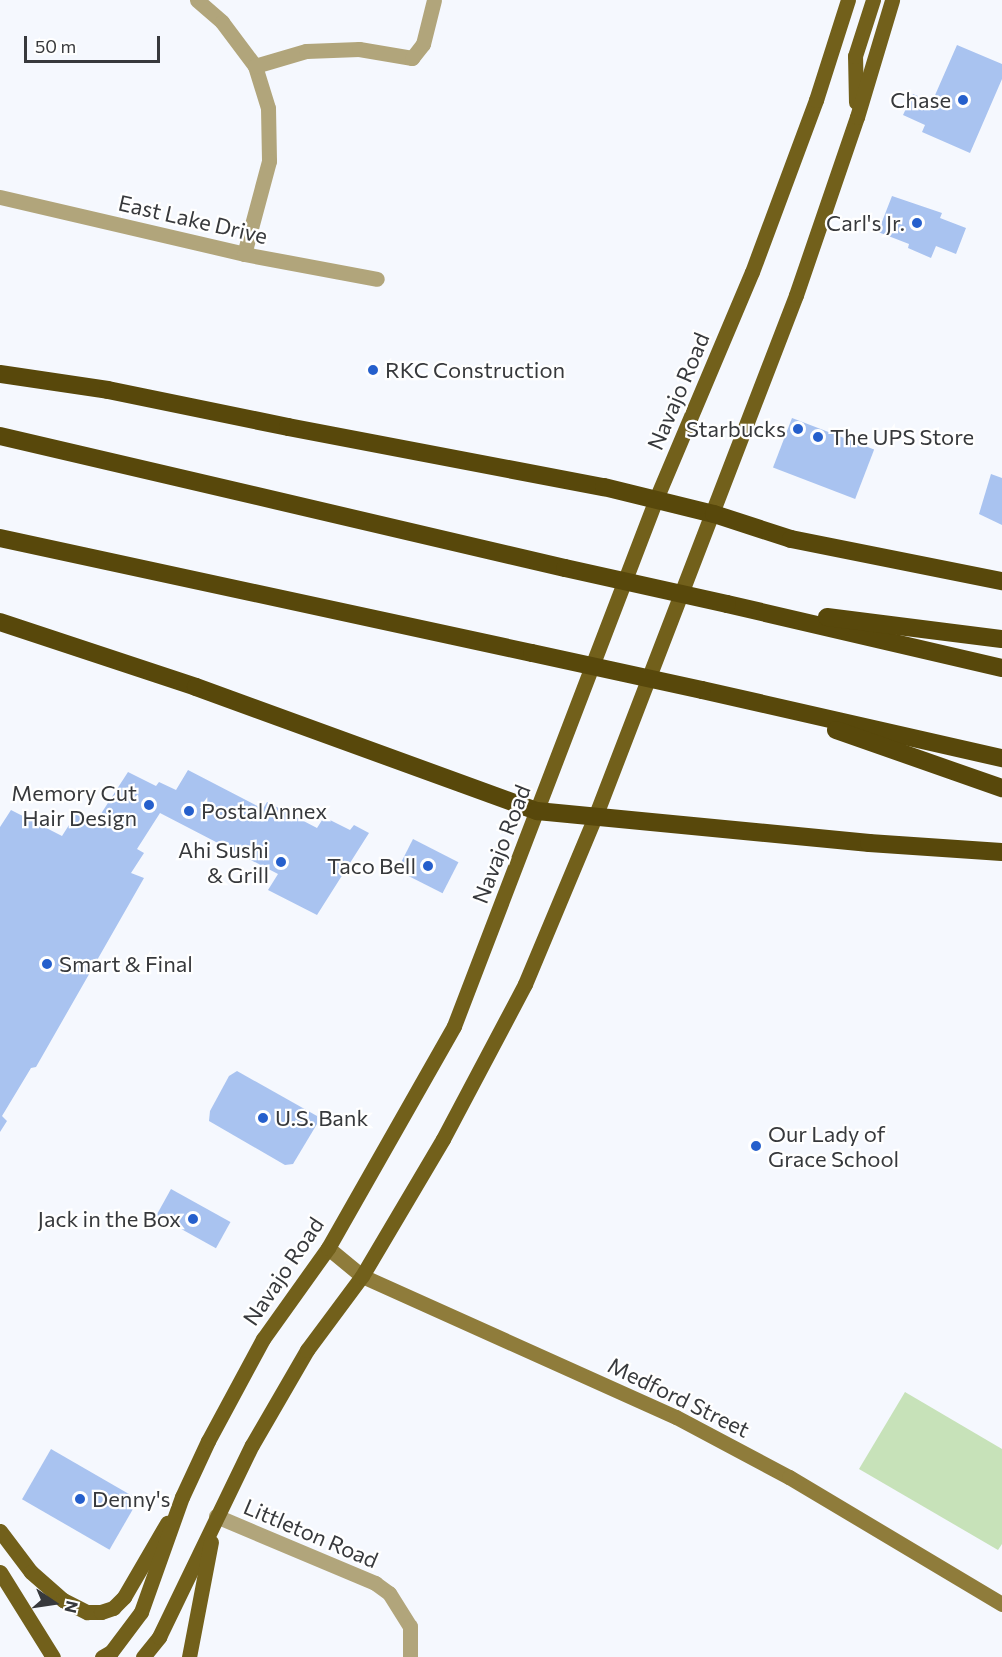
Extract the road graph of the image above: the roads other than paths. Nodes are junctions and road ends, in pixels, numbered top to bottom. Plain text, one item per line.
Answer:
1 (197, 0) edge
2 (434, 0) edge
3 (848, 0) edge
4 (873, 0) edge
5 (892, 0) edge
6 (255, 66) junction
7 (857, 117) junction
8 (0, 197) edge
9 (244, 254) junction
10 (377, 279) dead end
11 (0, 374) edge
12 (0, 436) edge
13 (656, 499) junction
14 (714, 514) junction
15 (0, 538) edge
16 (1002, 580) edge
17 (726, 604) junction
18 (0, 622) edge
19 (1002, 639) edge
20 (1002, 668) edge
21 (764, 704) junction
22 (1002, 758) edge
23 (1002, 788) edge
24 (537, 811) junction
25 (595, 817) junction
26 (1002, 852) edge
27 (328, 1248) junction
28 (362, 1276) junction
29 (182, 1497) junction
30 (216, 1516) junction
31 (0, 1531) edge
32 (0, 1572) edge
33 (1002, 1604) edge
34 (52, 1657) edge
35 (102, 1657) edge
36 (143, 1657) edge
37 (189, 1657) edge
38 (410, 1657) edge

1 - 6 street
2 - 6 street
3 - 13 main road, Navajo Road
4 - 7 main road
5 - 7 main road
6 - 9 street
7 - 14 main road
8 - 9 street, East Lake Drive
9 - 10 street, East Lake Drive
11 - 13 highway
12 - 17 highway, bridge
13 - 14 highway
13 - 24 main road, Navajo Road
14 - 16 highway
14 - 25 main road
15 - 21 highway, bridge
17 - 19 highway
17 - 20 highway
18 - 24 highway
21 - 22 highway
21 - 23 highway
24 - 25 highway
24 - 27 main road, Navajo Road
25 - 26 highway
25 - 28 main road
27 - 28 street, Medford Street
27 - 29 main road, Navajo Road
28 - 30 main road
28 - 33 street, Medford Street
29 - 31 main road
29 - 35 main road, Navajo Road
30 - 36 main road
30 - 37 main road
30 - 38 street, Littleton Road
32 - 34 main road

